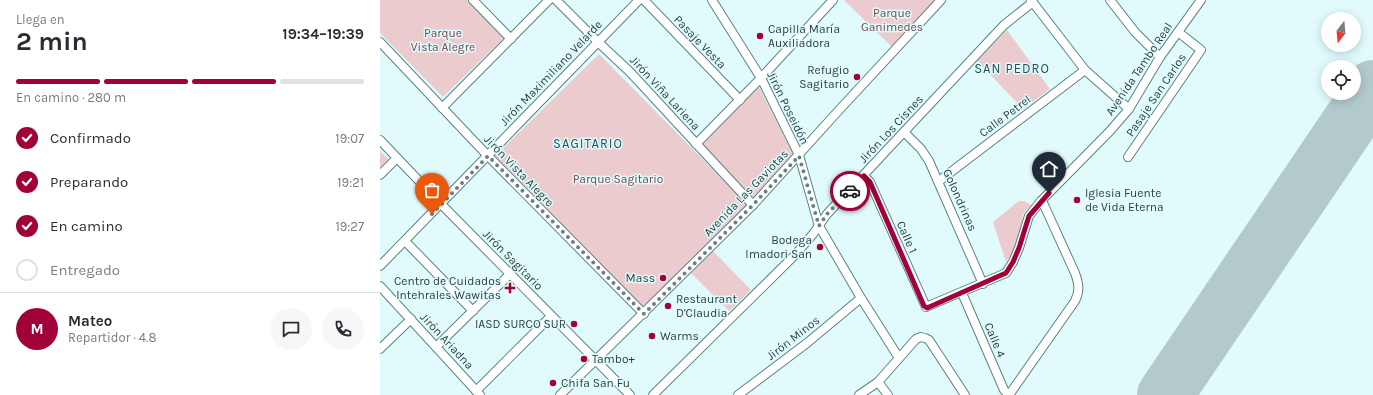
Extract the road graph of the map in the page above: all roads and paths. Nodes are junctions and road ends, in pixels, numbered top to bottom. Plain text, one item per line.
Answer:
1 (473, 0) edge
2 (549, 0) edge
3 (556, 0) edge
4 (639, 0) edge
5 (644, 0) edge
6 (712, 0) edge
7 (833, 0) edge
8 (941, 0) edge
9 (1110, 0) edge
10 (1201, 0) edge
11 (1032, 1) edge
12 (1178, 32) junction
13 (511, 39) junction
14 (380, 42) edge
15 (598, 42) junction
16 (1160, 57) junction
17 (1085, 70) junction
18 (761, 78) junction
19 (740, 100) junction
20 (442, 108) junction
21 (1128, 109) junction
22 (904, 132) junction
23 (380, 140) edge
24 (696, 144) junction
25 (488, 156) junction
26 (799, 156) junction
27 (1128, 157) dead end
28 (397, 158) junction
29 (380, 175) edge
30 (864, 176) junction
31 (939, 181) junction
32 (1041, 201) junction
33 (441, 204) junction
34 (753, 205) junction
35 (819, 226) junction
36 (405, 241) junction
37 (380, 266) edge
38 (510, 274) junction
39 (983, 284) junction
40 (380, 286) edge
41 (962, 293) junction
42 (861, 298) junction
43 (927, 308) joint
44 (473, 311) junction
45 (644, 314) junction
46 (551, 316) junction
47 (411, 319) junction
48 (436, 347) junction
49 (380, 349) edge
50 (899, 358) junction
51 (595, 361) junction
52 (878, 382) junction
53 (478, 393) edge
54 (560, 395) edge
55 (630, 395) edge
56 (653, 395) edge
57 (738, 395) edge
58 (859, 395) edge
59 (888, 395) edge
60 (965, 395) edge
61 (1009, 395) edge

1 - 13 street
2 - 13 street
3 - 15 street, Jirón Viña Lariena
4 - 15 street, Jirón Maximiliano Velarde
5 - 19 street, Pasaje Vesta
6 - 18 street, Jirón Poseidón
7 - 18 street
8 - 26 street, Avenida Las Gaviotas
9 - 16 street
10 - 12 street, Avenida Tambo Real
11 - 17 street
11 - 22 street, Jirón Los Cisnes
12 - 16 street, Avenida Tambo Real
12 - 27 street, Pasaje San Carlos
13 - 20 street
14 - 20 street, Jirón Vista Alegre
15 - 24 street, Jirón Viña Lariena
15 - 25 street, Jirón Maximiliano Velarde
16 - 21 street, Avenida Tambo Real
17 - 21 street
17 - 31 street, Calle Petrel
18 - 19 street
18 - 26 street, Jirón Poseidón
19 - 24 street
20 - 25 street, Jirón Vista Alegre
21 - 32 street, Avenida Tambo Real
22 - 30 street, Jirón Los Cisnes
22 - 31 street, Golondrinas
23 - 28 street, Jirón Sagitario
24 - 34 street, Jirón Viña Lariena
25 - 33 street, Jirón Maximiliano Velarde
25 - 45 street, Jirón Vista Alegre
26 - 34 street, Avenida Las Gaviotas
26 - 35 street, Jirón Poseidón
28 - 29 street
28 - 33 street, Jirón Sagitario
30 - 35 street, Jirón Los Cisnes
30 - 43 street, Calle 1
31 - 39 street, Golondrinas
32 - 39 street, Avenida Tambo Real
32 - 61 street
33 - 36 street, Jirón Maximiliano Velarde
33 - 38 street, Jirón Sagitario
34 - 45 street, Avenida Las Gaviotas
35 - 42 street, Jirón Poseidón
35 - 56 street, Jirón Los Cisnes
36 - 37 street, Jirón Maximiliano Velarde
36 - 44 street
38 - 44 street
38 - 46 street, Jirón Sagitario
39 - 41 street, Avenida Tambo Real
40 - 47 street, Jirón Ariadna
41 - 43 street, Avenida Tambo Real
41 - 61 street, Calle 4
42 - 50 street, Jirón Poseidón
42 - 57 street, Jirón Minos
44 - 48 street
45 - 51 street, Avenida Las Gaviotas
46 - 51 street, Jirón Sagitario
46 - 53 street
47 - 48 street, Jirón Ariadna
47 - 49 street
48 - 53 street, Jirón Ariadna
50 - 52 street
50 - 60 street
51 - 54 street, Avenida Las Gaviotas
51 - 55 street, Jirón Sagitario
52 - 58 street
52 - 59 street

